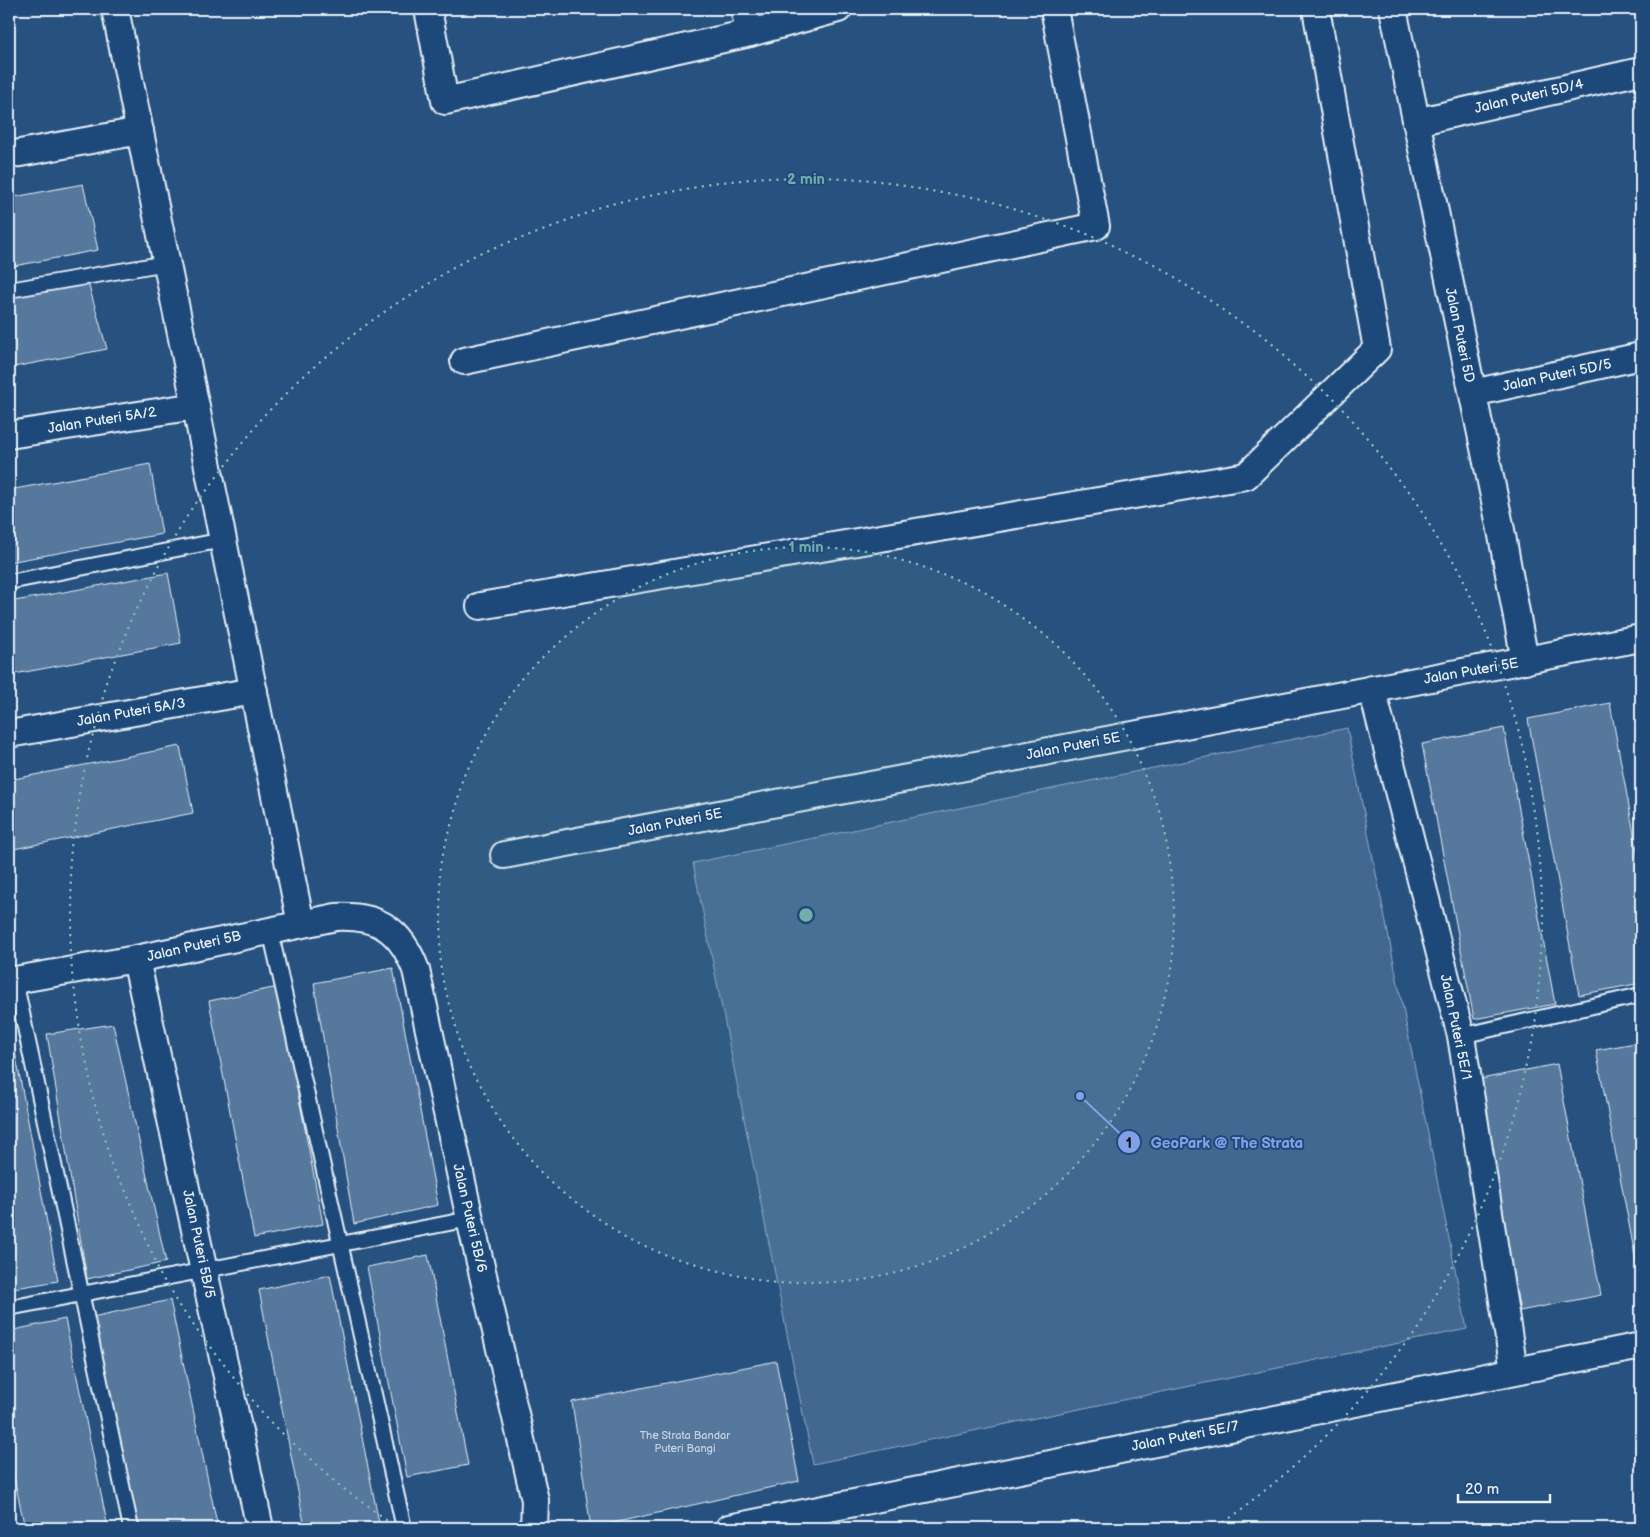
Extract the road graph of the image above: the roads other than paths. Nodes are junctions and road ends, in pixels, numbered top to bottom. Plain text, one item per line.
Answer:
1 (115, 9) edge
2 (428, 9) edge
3 (838, 9) edge
4 (1054, 9) edge
5 (1316, 9) edge
6 (1393, 9) edge
7 (747, 21) edge
8 (1641, 70) edge
9 (1416, 122) junction
10 (140, 131) junction
11 (9, 155) edge
12 (167, 263) junction
13 (9, 290) edge
14 (1641, 356) edge
15 (464, 361) dead end
16 (1473, 393) junction
17 (196, 406) junction
18 (9, 435) edge
19 (223, 540) junction
20 (9, 582) edge
21 (480, 606) dead end
22 (1641, 638) edge
23 (1525, 661) junction
24 (1372, 689) junction
25 (254, 691) junction
26 (9, 734) edge
27 (504, 855) dead end
28 (378, 922) joint
29 (301, 924) junction
30 (270, 930) junction
31 (136, 959) junction
32 (12, 980) edge
33 (1641, 995) edge
34 (1461, 1036) junction
35 (470, 1220) junction
36 (340, 1244) junction
37 (204, 1271) junction
38 (82, 1294) junction
39 (9, 1308) edge
40 (1641, 1346) edge
41 (1514, 1370) junction
42 (131, 1528) edge
43 (260, 1528) edge
44 (404, 1528) edge
45 (534, 1528) edge
46 (729, 1528) edge

1 - 10 street
2 - 7 street
3 - 7 street
4 - 15 street
5 - 21 street
6 - 9 street, Jalan Puteri 5D
8 - 9 street, Jalan Puteri 5D/4
9 - 16 street, Jalan Puteri 5D
10 - 11 street
10 - 12 street
12 - 13 lane
12 - 17 street
14 - 16 street, Jalan Puteri 5D/5
16 - 23 street, Jalan Puteri 5D
17 - 18 street, Jalan Puteri 5A/2
17 - 19 street
19 - 20 lane
19 - 25 street
22 - 23 street, Jalan Puteri 5E
23 - 24 street, Jalan Puteri 5E
24 - 27 street, Jalan Puteri 5E
24 - 34 street, Jalan Puteri 5E/1
25 - 26 street, Jalan Puteri 5A/3
25 - 29 street
28 - 29 street, Jalan Puteri 5B
28 - 35 street, Jalan Puteri 5B/6
29 - 30 street, Jalan Puteri 5B
30 - 31 street, Jalan Puteri 5B
30 - 36 lane
31 - 32 street, Jalan Puteri 5B
31 - 37 street, Jalan Puteri 5B/5
32 - 38 lane
33 - 34 lane
34 - 41 street, Jalan Puteri 5E/1
35 - 36 lane
35 - 45 street, Jalan Puteri 5B/6
36 - 37 lane
36 - 44 lane
37 - 38 lane
37 - 43 street, Jalan Puteri 5B/5
38 - 39 lane
38 - 42 lane
40 - 41 street, Jalan Puteri 5E/7
41 - 46 street, Jalan Puteri 5E/7

